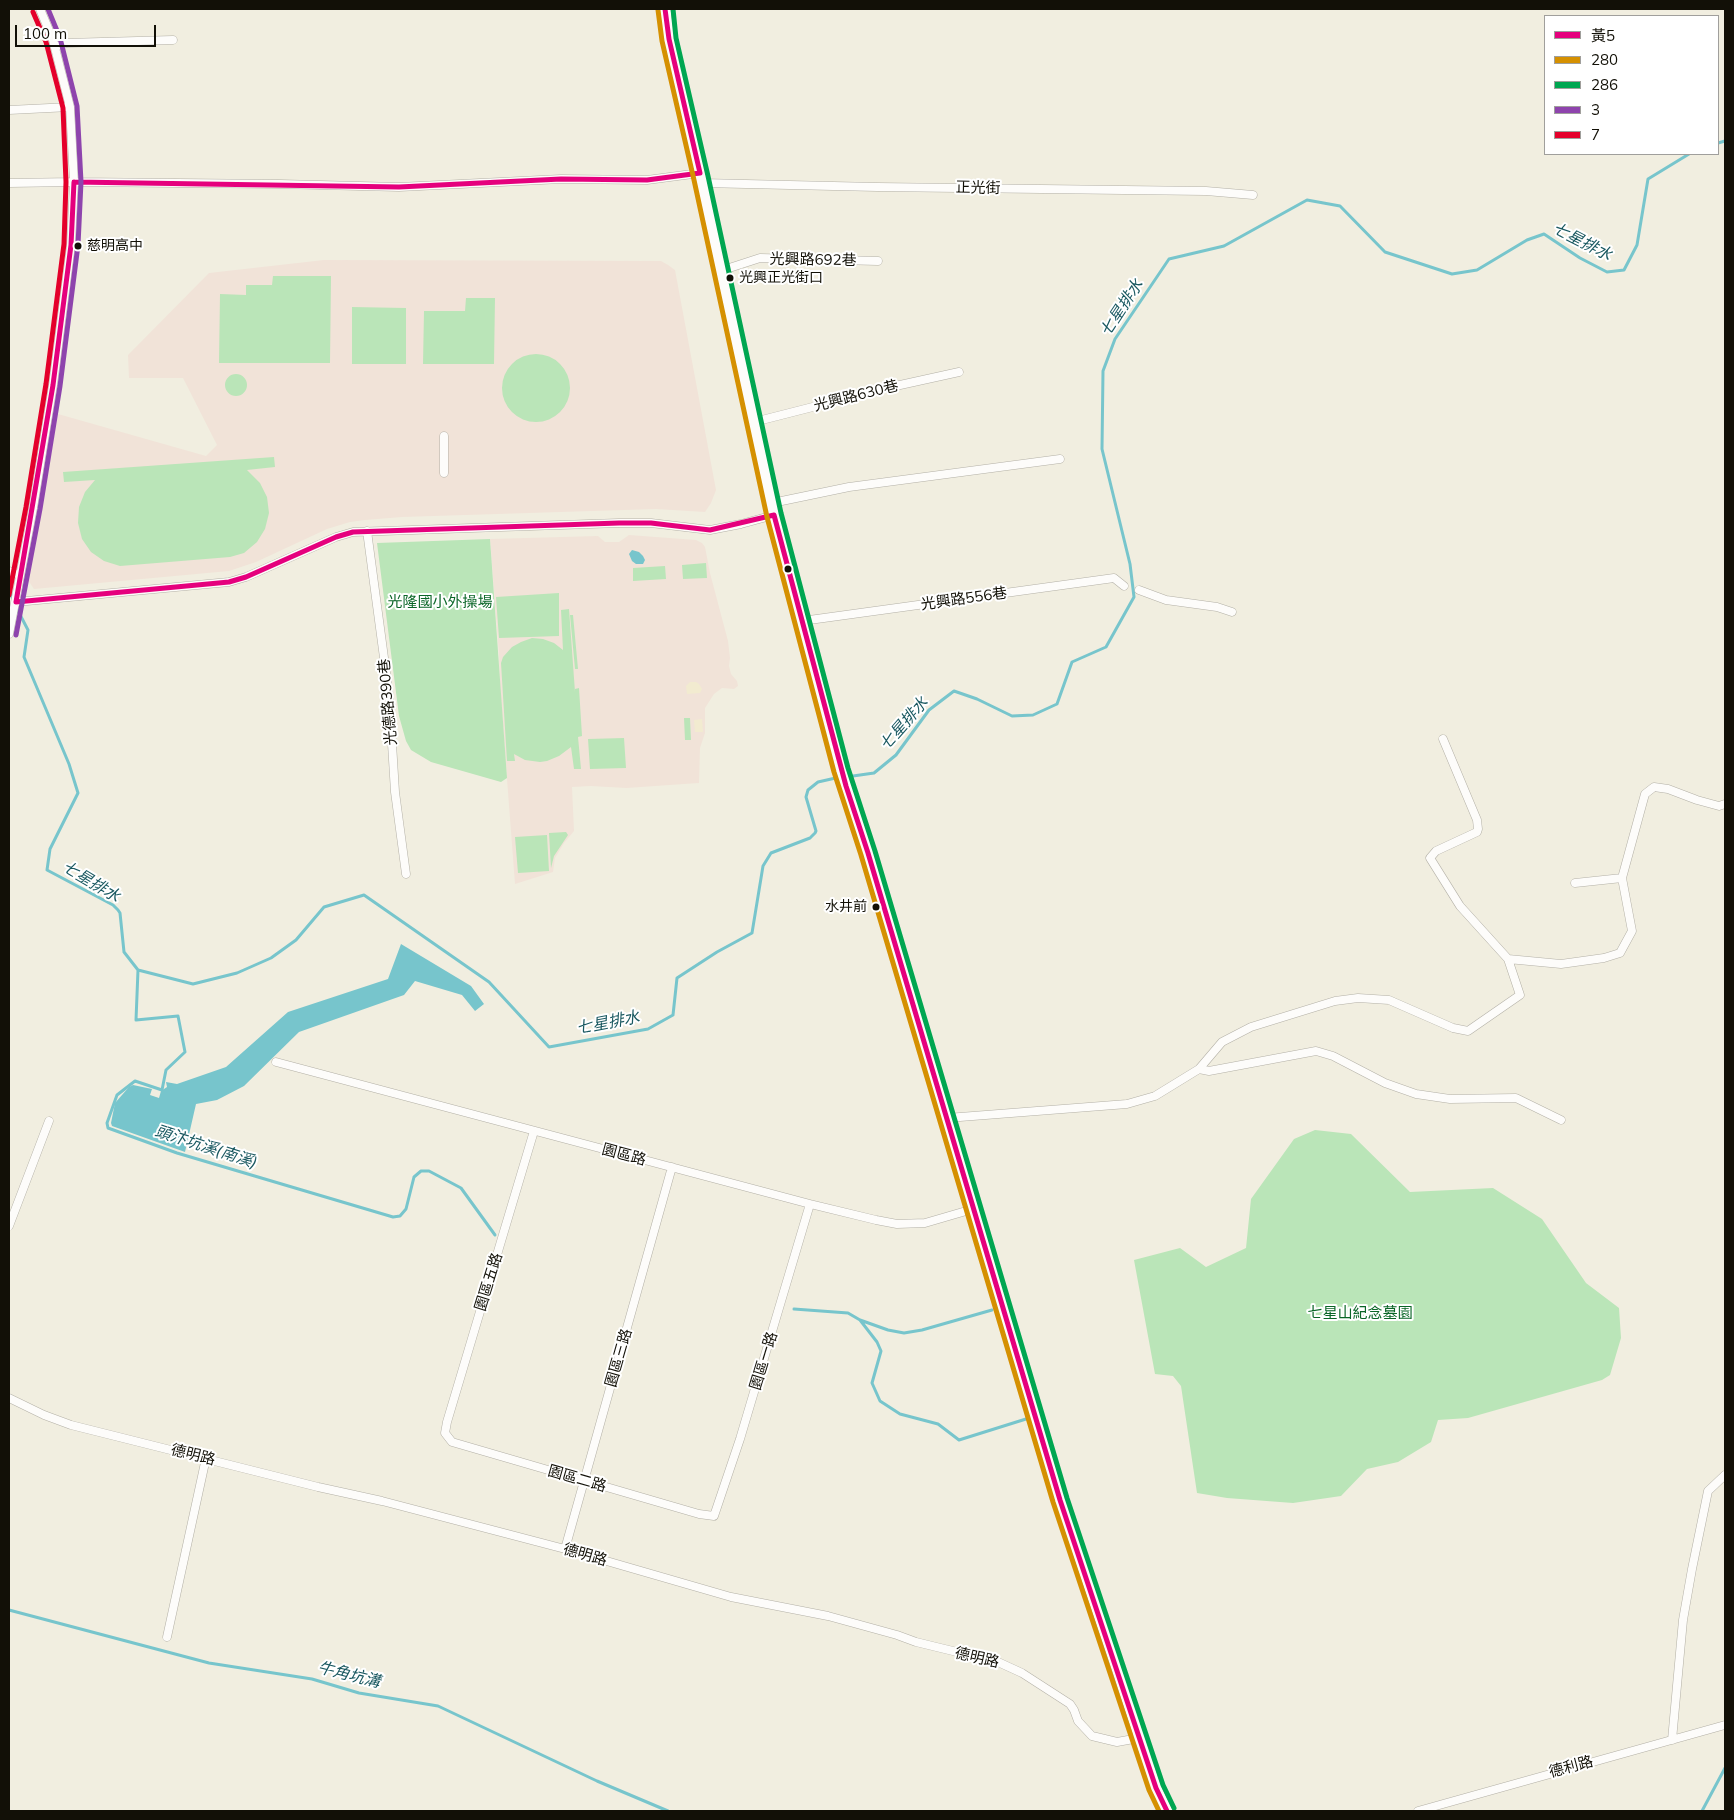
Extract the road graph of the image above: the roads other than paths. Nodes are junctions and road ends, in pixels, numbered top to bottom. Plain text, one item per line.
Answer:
1 (40, 9) edge
2 (665, 9) edge
3 (173, 40) dead end
4 (55, 47) junction
5 (70, 107) junction
6 (9, 110) edge
7 (701, 178) junction
8 (74, 182) junction
9 (9, 183) edge
10 (1253, 195) dead end
11 (878, 261) dead end
12 (720, 271) junction
13 (959, 372) dead end
14 (754, 422) junction
15 (444, 436) dead end
16 (1060, 459) dead end
17 (444, 473) dead end
18 (773, 509) junction
19 (367, 531) junction
20 (9, 571) edge
21 (20, 575) junction
22 (1124, 586) dead end
23 (1139, 590) dead end
24 (16, 602) junction
25 (1232, 612) dead end
26 (802, 621) junction
27 (9, 634) edge
28 (1443, 739) dead end
29 (1725, 804) edge
30 (406, 874) dead end
31 (1622, 878) junction
32 (1575, 883) dead end
33 (1508, 959) junction
34 (276, 1062) dead end
35 (1199, 1069) junction
36 (947, 1118) junction
37 (1561, 1120) dead end
38 (50, 1121) dead end
39 (534, 1131) junction
40 (672, 1167) junction
41 (810, 1204) junction
42 (973, 1209) junction
43 (9, 1226) edge
44 (9, 1398) edge
45 (445, 1433) joint
46 (206, 1458) junction
47 (1725, 1474) edge
48 (584, 1481) junction
49 (714, 1516) joint
50 (565, 1550) junction
51 (167, 1637) dead end
52 (1725, 1725) edge
53 (1139, 1738) junction
54 (1672, 1740) junction
55 (1168, 1811) edge
56 (1418, 1811) edge

1 - 4 street
2 - 7 main road
3 - 4 street
4 - 5 street
5 - 6 street
5 - 8 street
7 - 8 street, 正光街
7 - 10 street, 正光街
7 - 12 main road
8 - 9 street, 正光街
8 - 21 street
11 - 12 street, 光興路692巷
12 - 14 main road
13 - 14 street, 光興路630巷
14 - 18 main road
15 - 17 street
16 - 18 street
18 - 19 street
18 - 26 main road
19 - 24 street
19 - 30 street, 光德路390巷
20 - 21 street
21 - 24 street
22 - 26 street, 光興路556巷
23 - 25 street
24 - 27 street
26 - 36 main road
28 - 33 street
29 - 31 street
31 - 32 street
31 - 33 street
33 - 35 street
34 - 39 street, 園區路
35 - 36 street
35 - 37 street
36 - 42 main road
38 - 43 street
39 - 40 street, 園區路
39 - 45 street, 園區五路
40 - 41 street, 園區路
40 - 48 street, 園區三路
41 - 42 street, 園區路
41 - 49 street, 園區一路
42 - 53 main road
44 - 46 street, 德明路
45 - 48 street, 園區二路
46 - 50 street, 德明路
46 - 51 street
47 - 54 street
48 - 49 street, 園區二路
48 - 50 street, 園區三路
50 - 53 street, 德明路
52 - 54 street, 德利路
53 - 55 main road
54 - 56 street, 德利路

